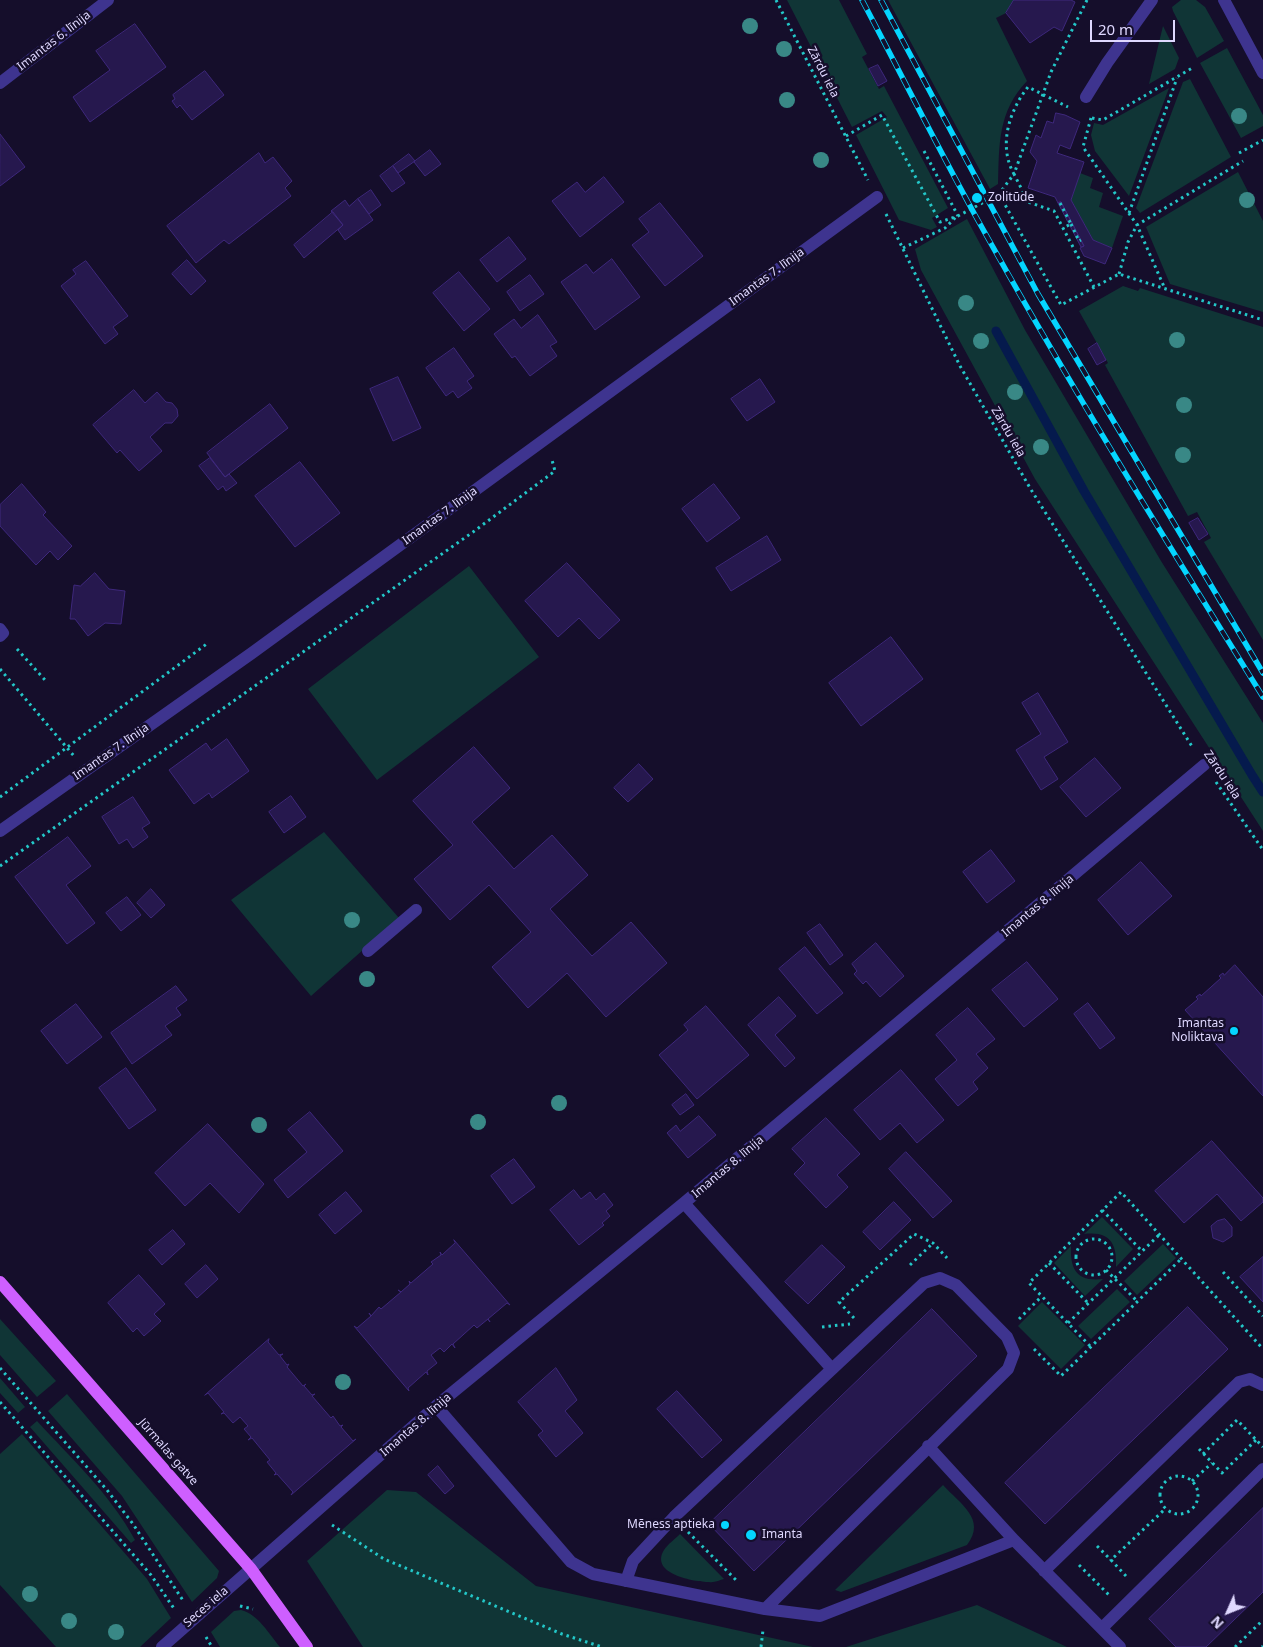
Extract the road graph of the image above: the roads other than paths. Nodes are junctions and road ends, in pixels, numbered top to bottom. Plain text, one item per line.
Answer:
1 (108, 0) edge
2 (1152, 0) edge
3 (1224, 0) edge
4 (1263, 73) edge
5 (0, 82) edge
6 (1086, 97) dead end
7 (877, 197) road end
8 (1204, 765) road end
9 (0, 831) edge
10 (416, 910) dead end
11 (368, 951) dead end
12 (684, 1203) junction
13 (0, 1282) edge
14 (832, 1369) junction
15 (1263, 1385) edge
16 (436, 1406) junction
17 (928, 1446) junction
18 (1263, 1469) edge
19 (1014, 1540) junction
20 (251, 1568) junction
21 (1044, 1571) junction
22 (626, 1581) junction
23 (765, 1609) junction
24 (1102, 1628) junction
25 (162, 1647) edge
26 (307, 1647) edge
27 (1120, 1647) edge

1 - 5 street, Imantas 6. līnija
2 - 6 street
3 - 4 street
7 - 9 street, Imantas 7. līnija
8 - 12 street, Imantas 8. līnija
10 - 11 street
12 - 14 street
12 - 16 street, Imantas 8. līnija
13 - 20 main road, Jūrmalas gatve
14 - 17 street
14 - 22 street
15 - 21 street
16 - 20 street, Imantas 8. līnija
16 - 22 street
17 - 19 street
17 - 23 street
18 - 24 street
19 - 21 street
19 - 23 street
20 - 25 street, Seces iela
20 - 26 main road, Jūrmalas gatve
21 - 24 street
22 - 23 street
24 - 27 street

